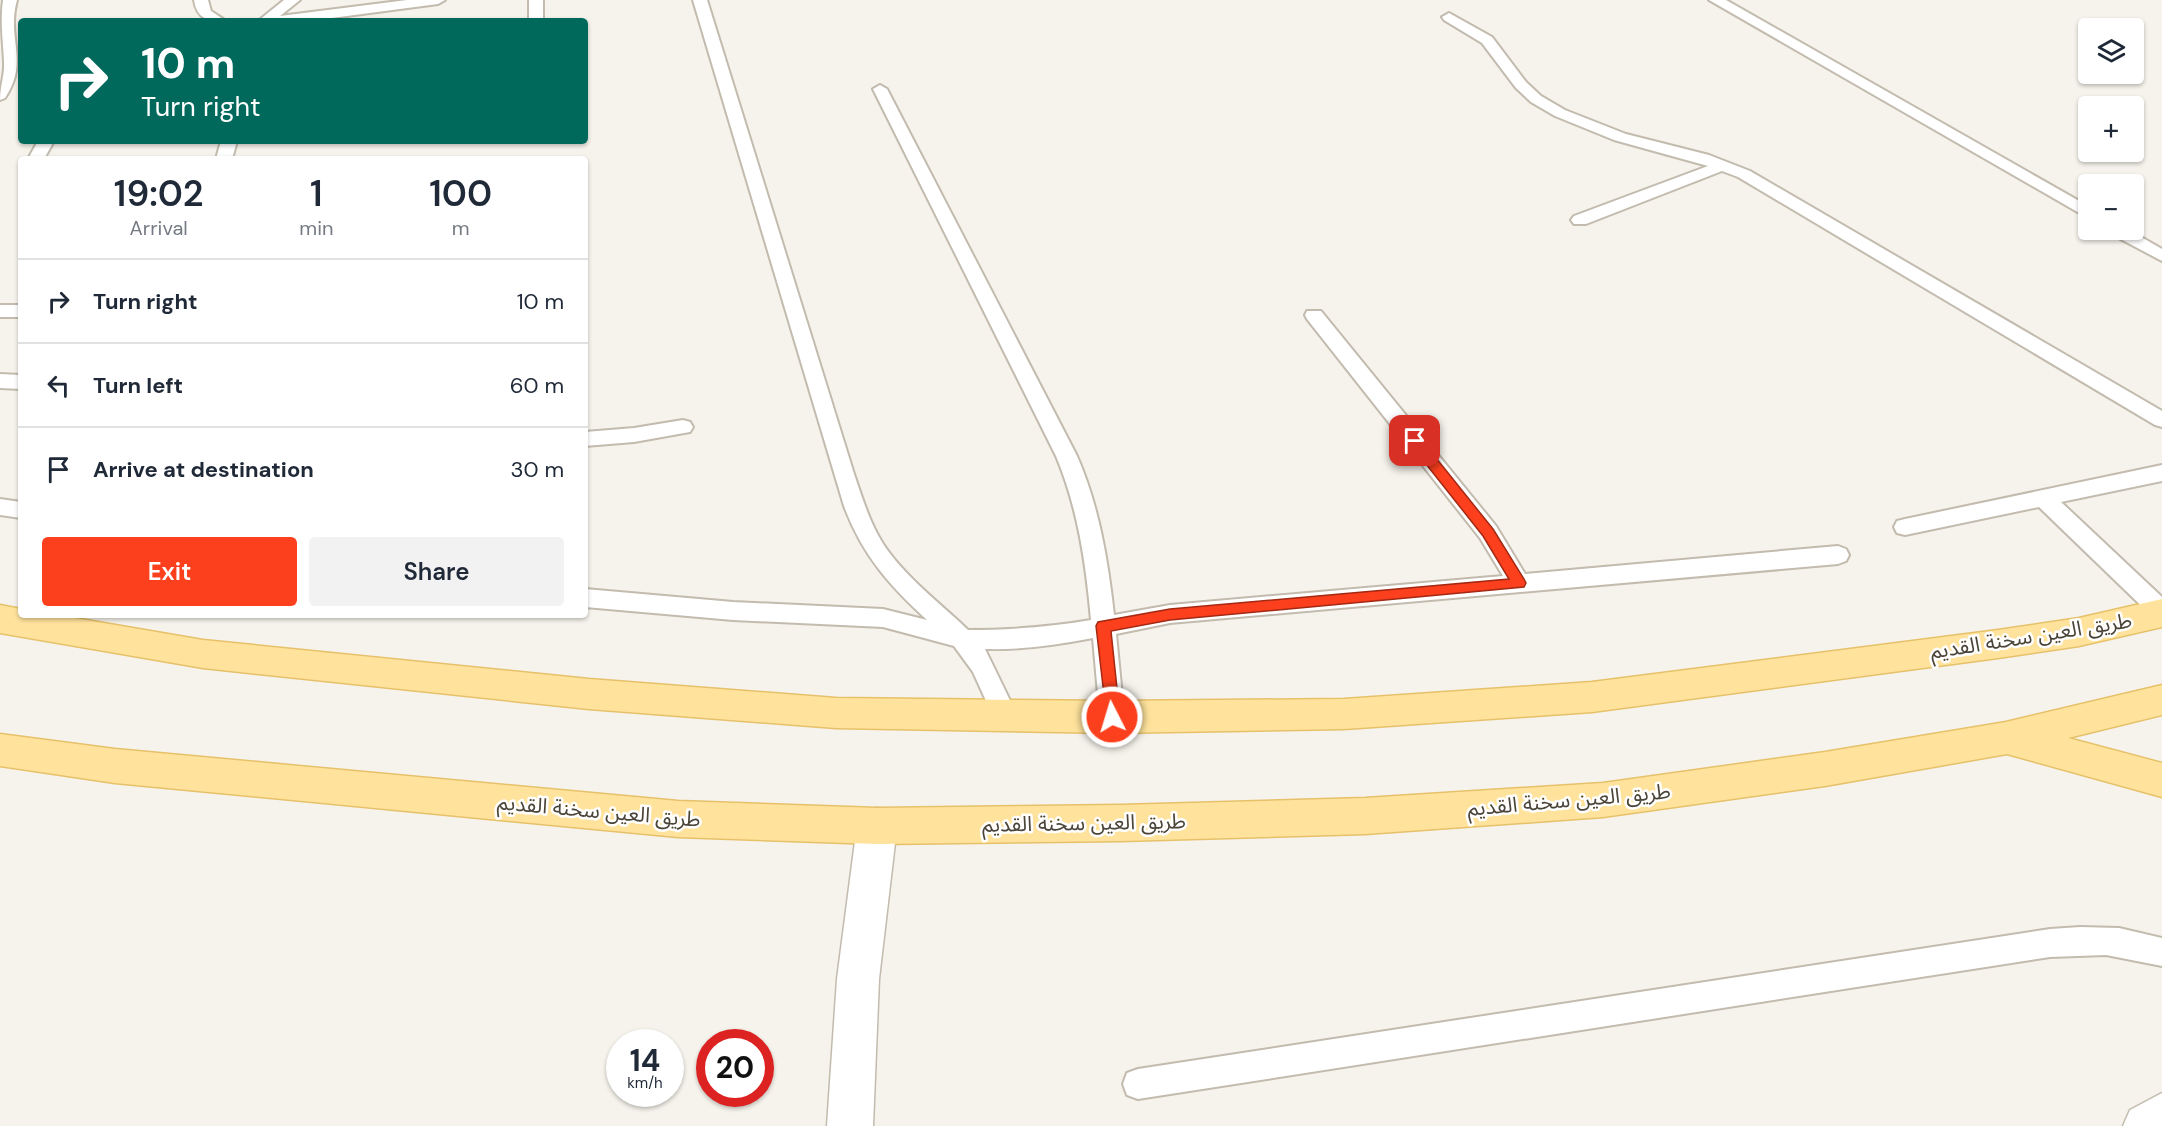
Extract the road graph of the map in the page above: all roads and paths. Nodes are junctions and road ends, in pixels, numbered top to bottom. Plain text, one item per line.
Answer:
1 (9, 0) edge
2 (201, 0) edge
3 (438, 0) edge
4 (536, 0) edge
5 (700, 0) edge
6 (1716, 0) edge
7 (295, 3) edge
8 (1449, 17) dead end
9 (213, 18) edge
10 (270, 18) edge
11 (300, 18) edge
12 (536, 18) edge
13 (0, 28) edge
14 (880, 89) dead end
15 (0, 95) edge
16 (1724, 165) junction
17 (2078, 207) edge
18 (1580, 220) dead end
19 (2134, 240) edge
20 (2162, 256) edge
21 (0, 311) edge
22 (18, 311) edge
23 (1314, 315) dead end
24 (0, 381) edge
25 (18, 382) edge
26 (2162, 420) edge
27 (683, 427) dead end
28 (588, 439) edge
29 (2162, 473) edge
30 (2043, 498) junction
31 (0, 507) edge
32 (18, 510) edge
33 (1905, 527) dead end
34 (1838, 555) dead end
35 (1519, 583) junction
36 (588, 598) edge
37 (2162, 612) edge
38 (0, 619) edge
39 (1103, 626) junction
40 (963, 639) junction
41 (2162, 700) edge
42 (1006, 717) junction
43 (1112, 717) junction
44 (2006, 738) junction
45 (0, 750) edge
46 (2162, 780) edge
47 (877, 826) junction
48 (2162, 952) edge
49 (1138, 1084) dead end
50 (2162, 1116) edge
51 (850, 1126) edge
52 (2146, 1126) edge

1 - 13 lane
2 - 9 lane
3 - 11 lane
4 - 12 lane
5 - 40 lane
6 - 17 lane
7 - 10 lane
8 - 16 lane
13 - 15 lane
14 - 39 lane
16 - 18 lane
16 - 26 lane
19 - 20 lane
21 - 22 lane
23 - 35 lane
24 - 25 lane
27 - 28 lane
29 - 30 lane
30 - 33 lane
30 - 37 lane
31 - 32 lane
34 - 35 lane
35 - 39 lane
36 - 40 lane
37 - 43 main road, طريق العين سخنة القديم
38 - 42 main road, طريق العين سخنة القديم
39 - 40 lane
39 - 43 lane
40 - 42 lane
41 - 44 main road, طريق العين سخنة القديم
42 - 43 main road, طريق العين سخنة القديم
44 - 46 main road
44 - 47 main road, طريق العين سخنة القديم
45 - 47 main road, طريق العين سخنة القديم
47 - 51 street
48 - 49 lane
50 - 52 street

